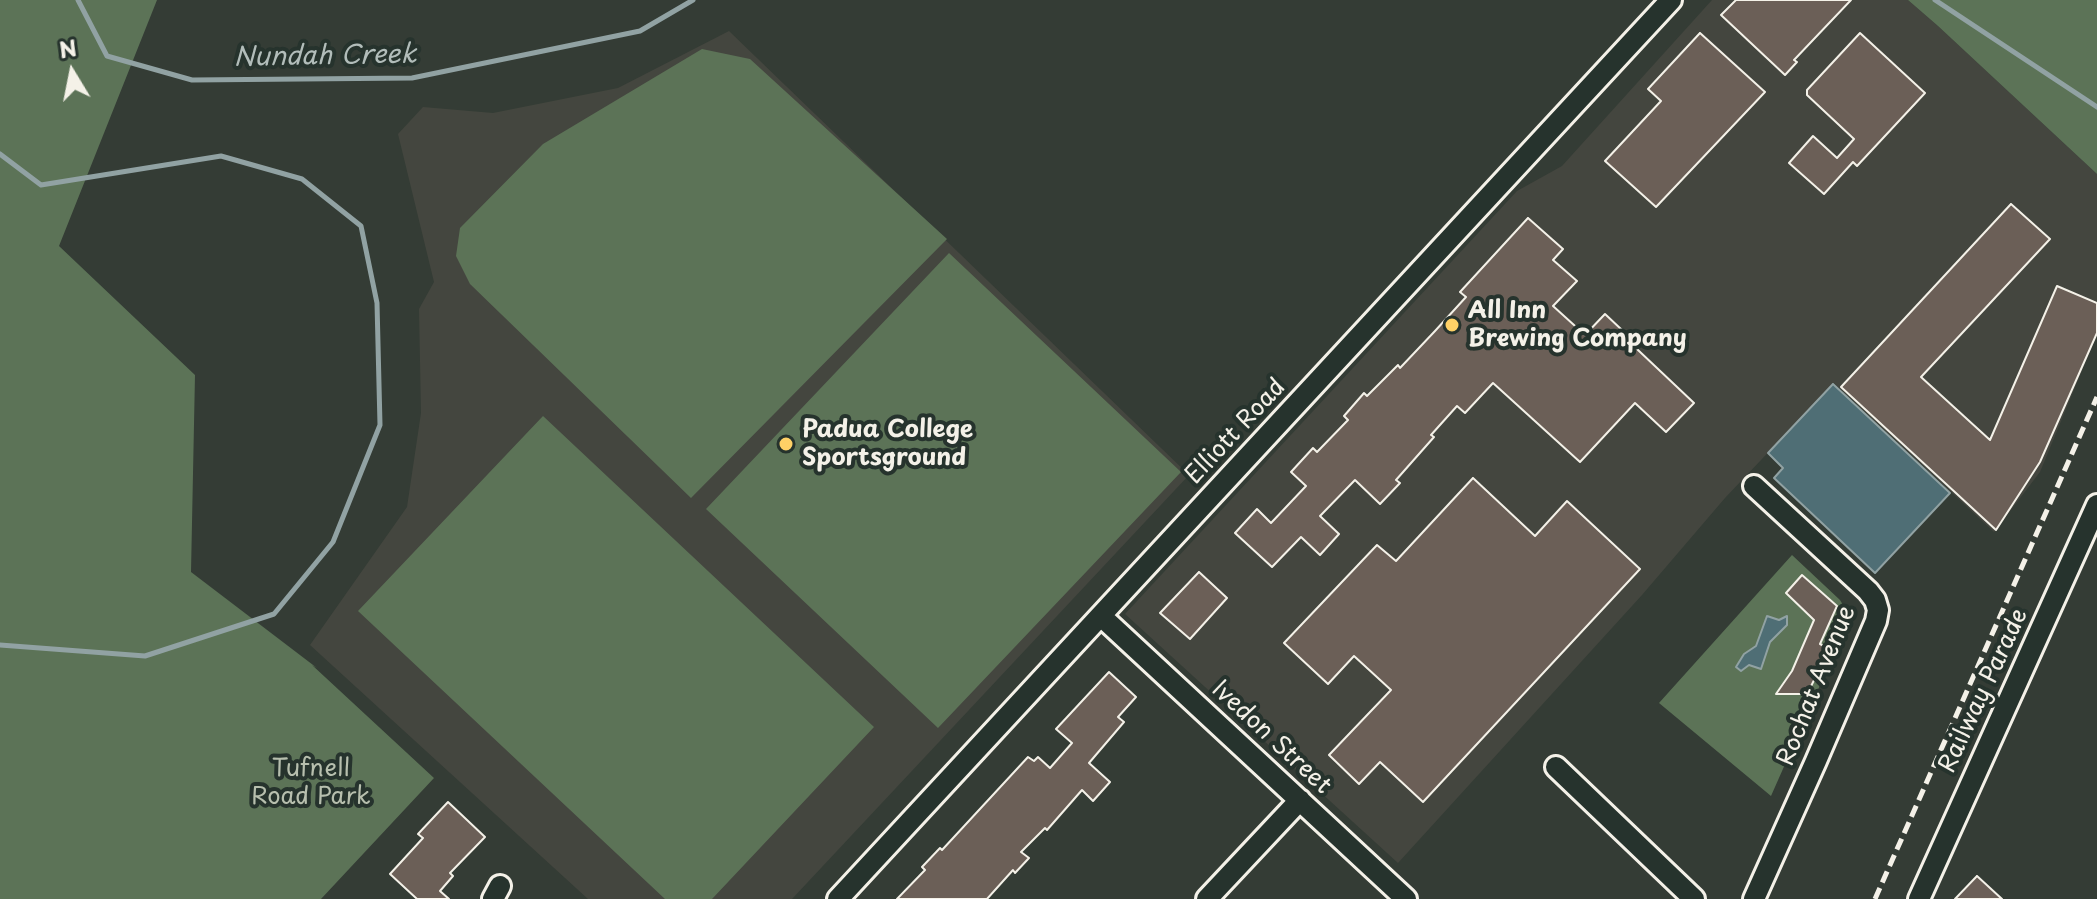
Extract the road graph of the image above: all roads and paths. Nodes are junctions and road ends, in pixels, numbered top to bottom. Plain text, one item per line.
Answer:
1 (1671, 0) edge
2 (1754, 486) dead end
3 (2097, 505) edge
4 (1101, 616) junction
5 (1556, 767) dead end
6 (1300, 800) junction
7 (838, 899) edge
8 (1207, 899) edge
9 (1406, 899) edge
10 (1694, 899) edge
11 (1754, 899) edge
12 (1919, 899) edge

1 - 4 street, Elliott Road
2 - 11 street, Rochat Avenue
3 - 12 street, Railway Parade
4 - 6 street, Ivedon Street
4 - 7 street, Elliott Road
5 - 10 street
6 - 8 street
6 - 9 street, Ivedon Street

